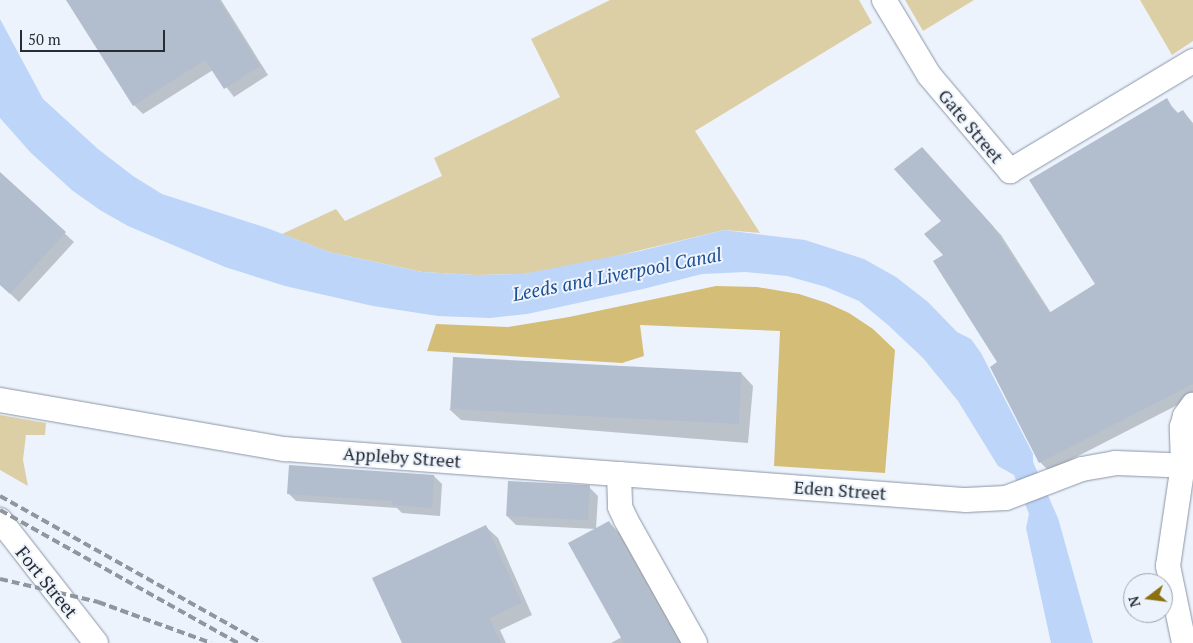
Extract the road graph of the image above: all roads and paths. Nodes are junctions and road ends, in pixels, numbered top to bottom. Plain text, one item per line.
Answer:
1 (884, 0) edge
2 (1193, 60) edge
3 (0, 400) edge
4 (1193, 406) edge
5 (1188, 465) edge
6 (619, 474) junction
7 (0, 520) edge
8 (96, 643) edge
9 (695, 643) edge
10 (1184, 643) edge

1 - 2 street, Gate Street
3 - 6 street, Appleby Street
4 - 5 street
5 - 6 street, Eden Street
5 - 10 street
6 - 9 street
7 - 8 street, Fort Street

